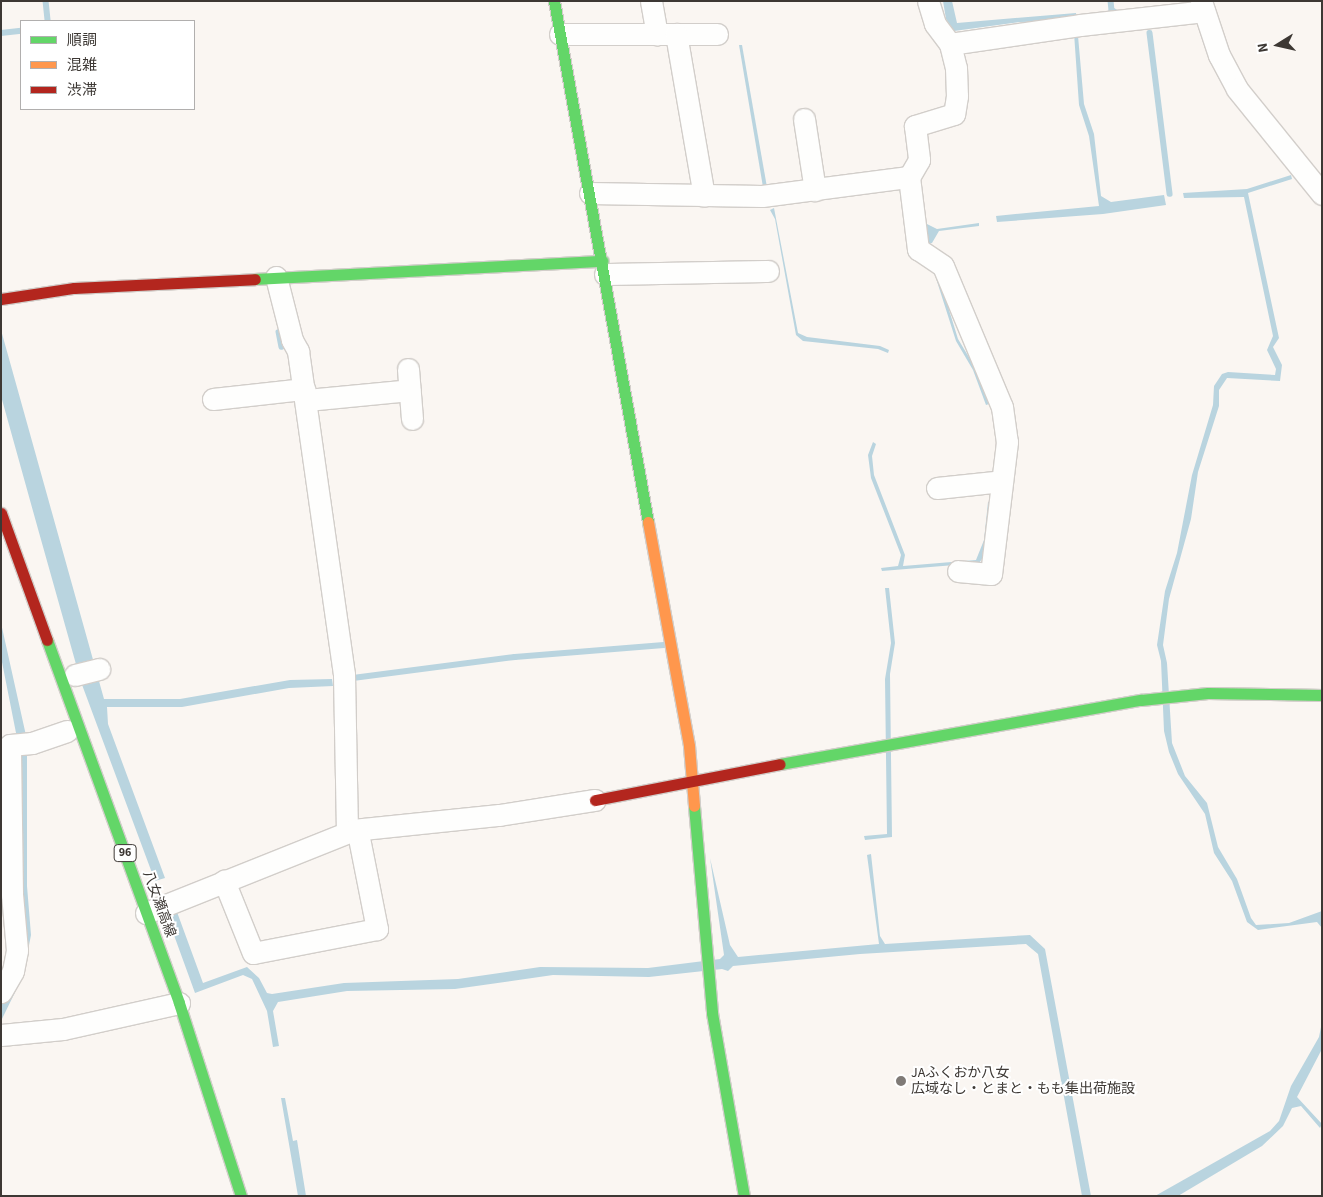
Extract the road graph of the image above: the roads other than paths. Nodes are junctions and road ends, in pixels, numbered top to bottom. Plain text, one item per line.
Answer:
1 (554, 1) edge
2 (651, 1) edge
3 (928, 1) edge
4 (1202, 6) edge
5 (560, 34) junction
6 (666, 34) junction
7 (718, 34) dead end
8 (950, 44) junction
9 (804, 119) dead end
10 (909, 176) junction
11 (815, 190) junction
12 (590, 193) junction
13 (1322, 194) edge
14 (704, 196) junction
15 (604, 268) junction
16 (768, 271) dead end
17 (276, 277) junction
18 (1, 299) edge
19 (305, 395) junction
20 (214, 399) dead end
21 (412, 419) dead end
22 (994, 482) junction
23 (937, 488) dead end
24 (1, 513) edge
25 (958, 572) dead end
26 (99, 669) dead end
27 (75, 675) dead end
28 (1322, 695) edge
29 (66, 731) dead end
30 (693, 781) junction
31 (595, 800) joint
32 (350, 831) junction
33 (224, 881) junction
34 (146, 913) junction
35 (1, 992) edge
36 (179, 1003) junction
37 (1, 1035) edge
38 (240, 1196) edge
39 (744, 1196) edge

1 - 5 street
2 - 6 street
3 - 8 street
4 - 8 street
4 - 13 street
5 - 6 street
5 - 12 street
6 - 7 street
6 - 14 street
8 - 10 street
9 - 11 street
10 - 11 street
10 - 22 street
11 - 14 street
12 - 14 street
12 - 15 street
15 - 16 street
15 - 17 street
15 - 30 street
17 - 18 street
17 - 19 street
19 - 20 street
19 - 21 street
19 - 32 street
22 - 23 street
22 - 25 street
24 - 34 street, 八女瀬高線 / 96
26 - 27 street
28 - 30 street
29 - 35 street
30 - 31 street
30 - 39 street
31 - 32 street
32 - 33 street
32 - 33 street
33 - 34 street
34 - 36 street, 八女瀬高線 / 96
36 - 37 street
36 - 38 street, 八女瀬高線 / 96

